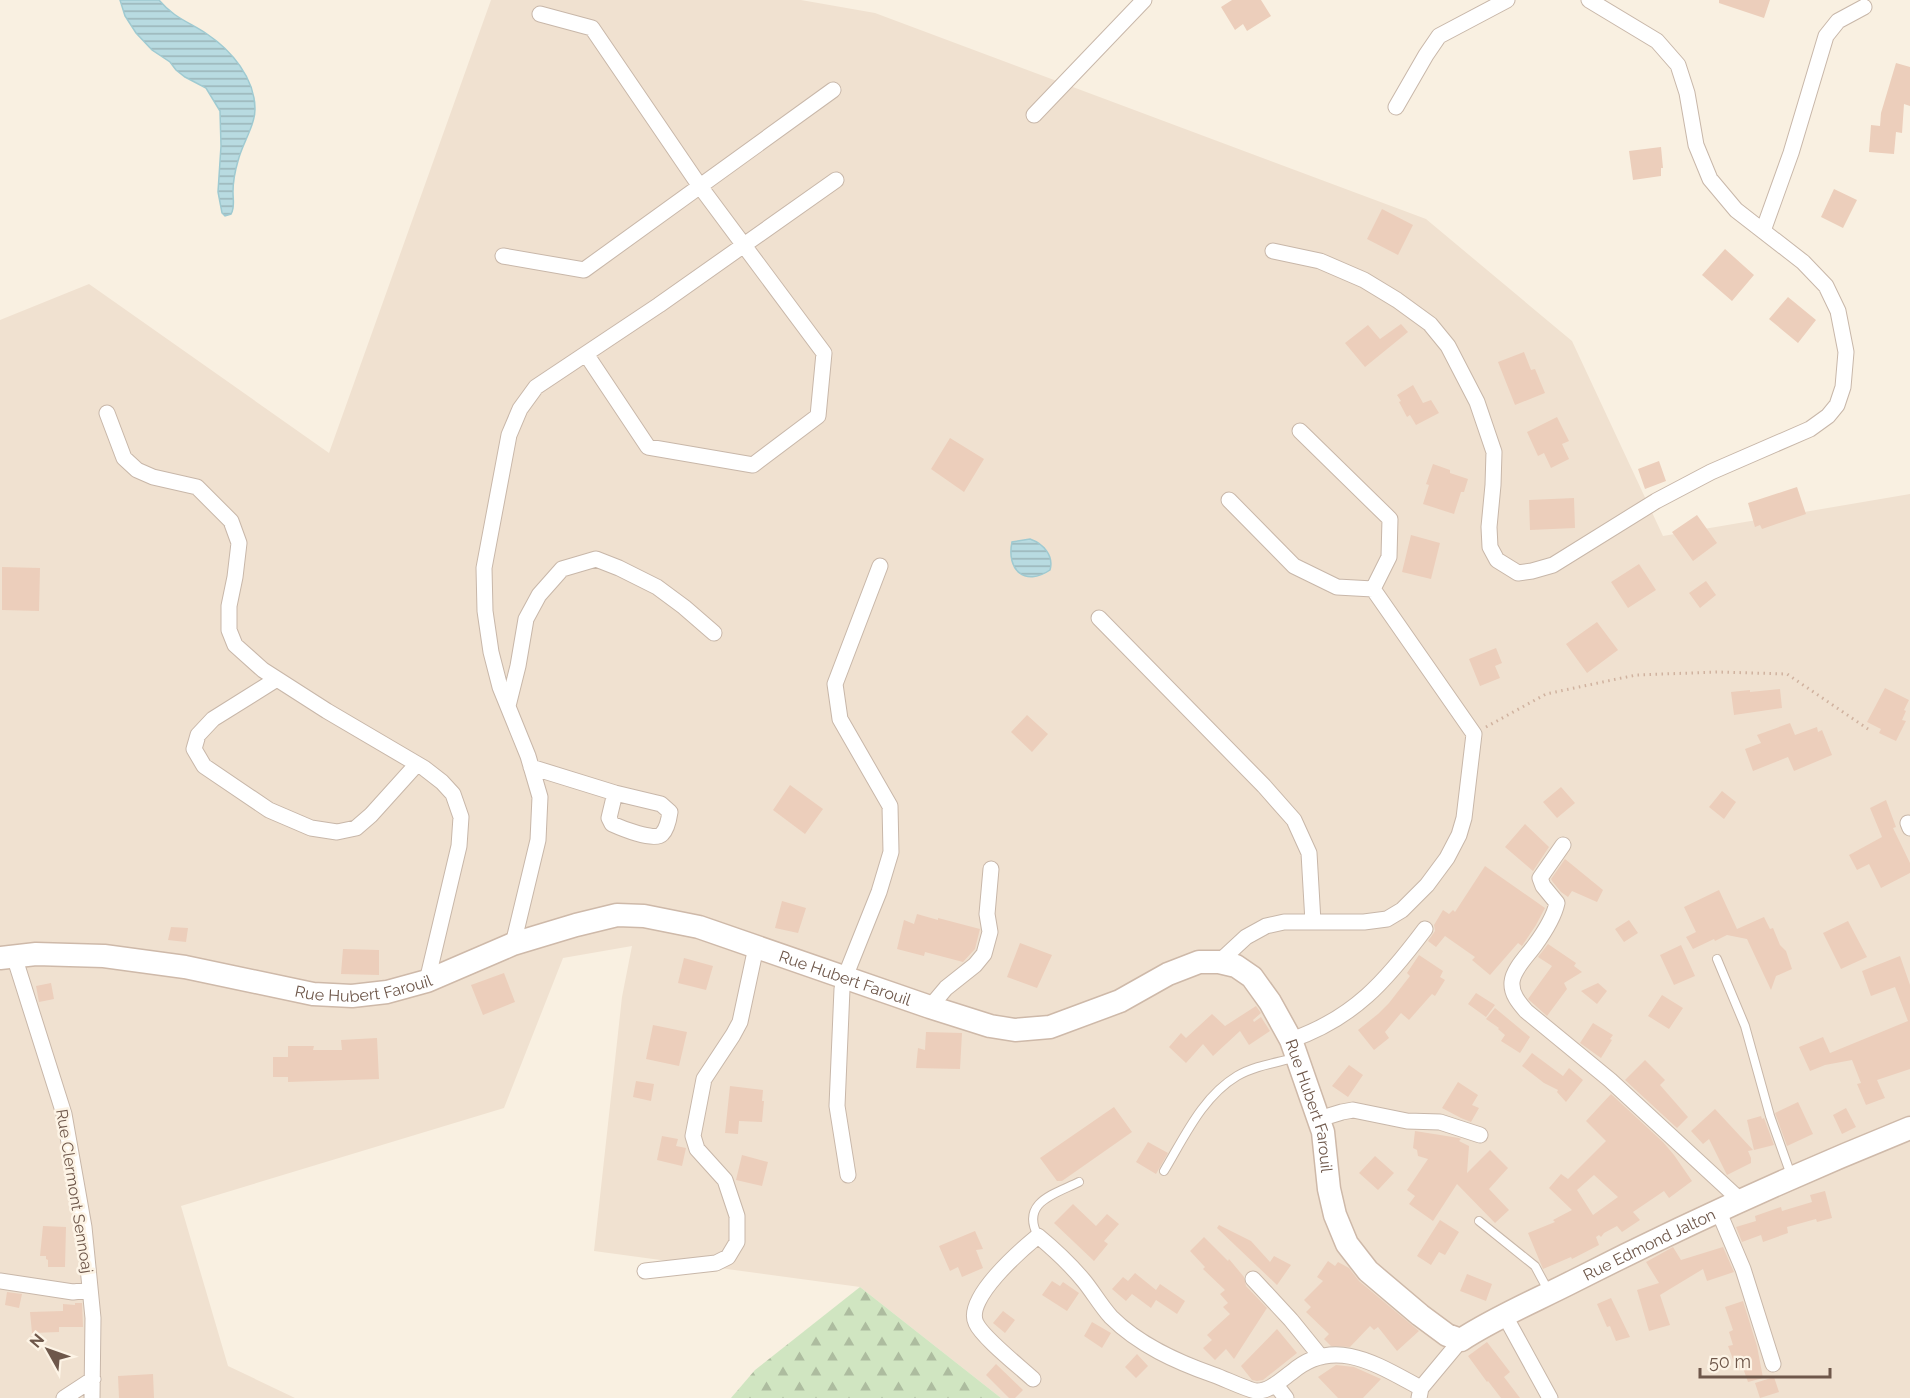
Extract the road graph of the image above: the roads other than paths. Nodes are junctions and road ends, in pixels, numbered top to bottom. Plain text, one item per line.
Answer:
1 (1144, 0) edge
2 (1507, 0) edge
3 (1589, 0) edge
4 (1864, 7) dead end
5 (540, 14) dead end
6 (833, 90) dead end
7 (1396, 107) dead end
8 (1034, 115) dead end
9 (836, 180) dead end
10 (699, 185) junction
11 (1763, 231) junction
12 (743, 245) junction
13 (1273, 251) dead end
14 (503, 256) dead end
15 (586, 354) junction
16 (107, 413) dead end
17 (1300, 431) dead end
18 (1229, 500) dead end
19 (880, 566) dead end
20 (1373, 589) junction
21 (1099, 618) dead end
22 (714, 633) dead end
23 (277, 679) junction
24 (508, 706) junction
25 (417, 764) junction
26 (531, 766) junction
27 (615, 793) dead end
28 (1563, 845) dead end
29 (991, 869) dead end
30 (1313, 922) junction
31 (1425, 929) dead end
32 (513, 944) junction
33 (756, 947) junction
34 (7, 957) edge
35 (1717, 959) dead end
36 (1219, 962) junction
37 (845, 977) junction
38 (427, 981) junction
39 (930, 1007) junction
40 (1294, 1049) junction
41 (1319, 1119) junction
42 (1910, 1128) edge
43 (1480, 1135) dead end
44 (1164, 1171) dead end
45 (848, 1175) dead end
46 (1792, 1179) junction
47 (1079, 1182) dead end
48 (1740, 1200) junction
49 (1718, 1210) junction
50 (1479, 1221) dead end
51 (1038, 1236) junction
52 (645, 1271) dead end
53 (1253, 1279) dead end
54 (0, 1281) edge
55 (90, 1290) junction
56 (1550, 1293) junction
57 (1505, 1316) junction
58 (1461, 1340) junction
59 (1320, 1357) junction
60 (1773, 1364) dead end
61 (93, 1379) junction
62 (1033, 1379) dead end
63 (1276, 1385) junction
64 (1420, 1393) edge
65 (64, 1398) edge
66 (92, 1398) edge
67 (1286, 1398) edge
68 (1550, 1398) edge

1 - 8 street
2 - 7 street
3 - 11 street
4 - 11 street
5 - 10 street
6 - 10 street
9 - 12 street
10 - 12 street
10 - 14 street
11 - 13 street
12 - 15 street
12 - 15 street
15 - 24 street
16 - 23 street
17 - 20 street
18 - 20 street
19 - 37 street
20 - 30 street
21 - 30 street
22 - 24 street
23 - 25 street
23 - 25 street
24 - 26 street
25 - 38 street
26 - 27 street
26 - 32 street
28 - 48 street
29 - 39 street
30 - 36 street
31 - 40 street
32 - 33 street, Rue Hubert Farouil
32 - 38 street, Rue Hubert Farouil
33 - 37 street, Rue Hubert Farouil
33 - 52 street
34 - 38 street, Rue Hubert Farouil
34 - 55 street, Rue Clermont Sennoaj
35 - 46 lane
36 - 39 street, Rue Hubert Farouil
36 - 40 street, Rue Hubert Farouil
37 - 39 street, Rue Hubert Farouil
37 - 45 street
40 - 41 street, Rue Hubert Farouil
40 - 44 lane
41 - 43 street
41 - 58 street, Rue Hubert Farouil
42 - 46 street, Rue Edmond Jalton
46 - 48 street, Rue Edmond Jalton
47 - 51 lane
48 - 49 street, Rue Edmond Jalton
49 - 56 street, Rue Edmond Jalton
49 - 60 street
50 - 56 lane
51 - 62 street
51 - 63 street
53 - 59 street
54 - 55 street
55 - 61 street, Rue Clermont Sennoaj
56 - 57 street, Rue Edmond Jalton
57 - 58 street, Rue Edmond Jalton
57 - 68 street
58 - 64 street, Rue Edmond Jalton
59 - 63 street
59 - 64 street
61 - 65 street
61 - 66 street, Rue Clermont Sennoaj
63 - 67 street

